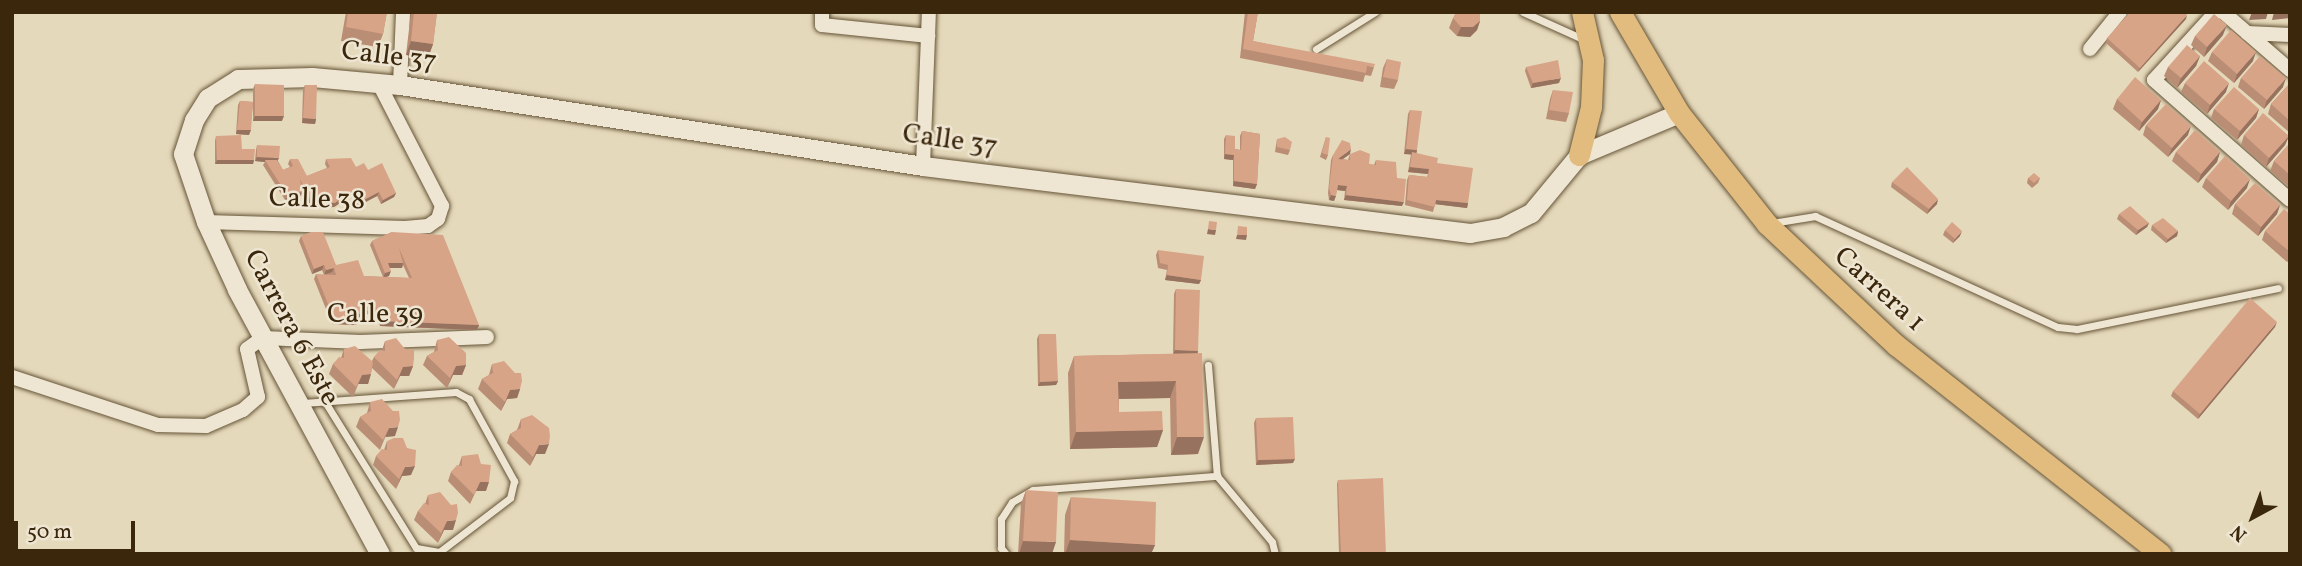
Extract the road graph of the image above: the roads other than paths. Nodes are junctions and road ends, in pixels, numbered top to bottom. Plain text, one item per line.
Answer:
1 (403, 12) edge
2 (822, 12) edge
3 (929, 12) edge
4 (1375, 12) edge
5 (1523, 12) edge
6 (1582, 12) edge
7 (1620, 12) edge
8 (2120, 12) edge
9 (2216, 12) edge
10 (2223, 12) edge
11 (2247, 33) junction
12 (2290, 34) edge
13 (928, 36) junction
14 (1589, 42) junction
15 (1316, 49) dead end
16 (2090, 49) dead end
17 (2290, 71) edge
18 (378, 82) junction
19 (400, 85) junction
20 (1679, 113) junction
21 (194, 120) joint
22 (1579, 155) junction
23 (923, 166) junction
24 (2290, 200) edge
25 (206, 222) junction
26 (1767, 224) junction
27 (2278, 288) dead end
28 (487, 337) dead end
29 (263, 338) junction
30 (1208, 365) dead end
31 (14, 379) edge
32 (325, 402) junction
33 (299, 403) junction
34 (1217, 476) junction
35 (380, 554) edge
36 (1006, 554) edge
37 (1275, 554) edge
38 (2161, 554) edge

1 - 19 street
2 - 13 street
3 - 13 street
4 - 15 lane
5 - 14 lane
6 - 14 main road
7 - 20 main road, Carrera 1
8 - 16 street
9 - 24 street
10 - 11 street
11 - 12 street
11 - 17 street
13 - 23 street
14 - 22 main road
18 - 19 street, Calle 37
18 - 21 street, Calle 37
18 - 25 street, Calle 38
19 - 23 street, Calle 37
20 - 22 street, Calle 37
20 - 26 main road, Carrera 1
21 - 25 street, Carrera 6 Este
22 - 23 street, Calle 37
25 - 29 street, Carrera 6 Este
26 - 27 lane
26 - 38 main road, Carrera 1
28 - 29 street, Calle 39
29 - 31 street
29 - 33 street, Carrera 6 Este
30 - 34 lane
32 - 32 lane
32 - 33 lane
33 - 35 street, Carrera 6 Este
34 - 36 lane
34 - 37 lane

